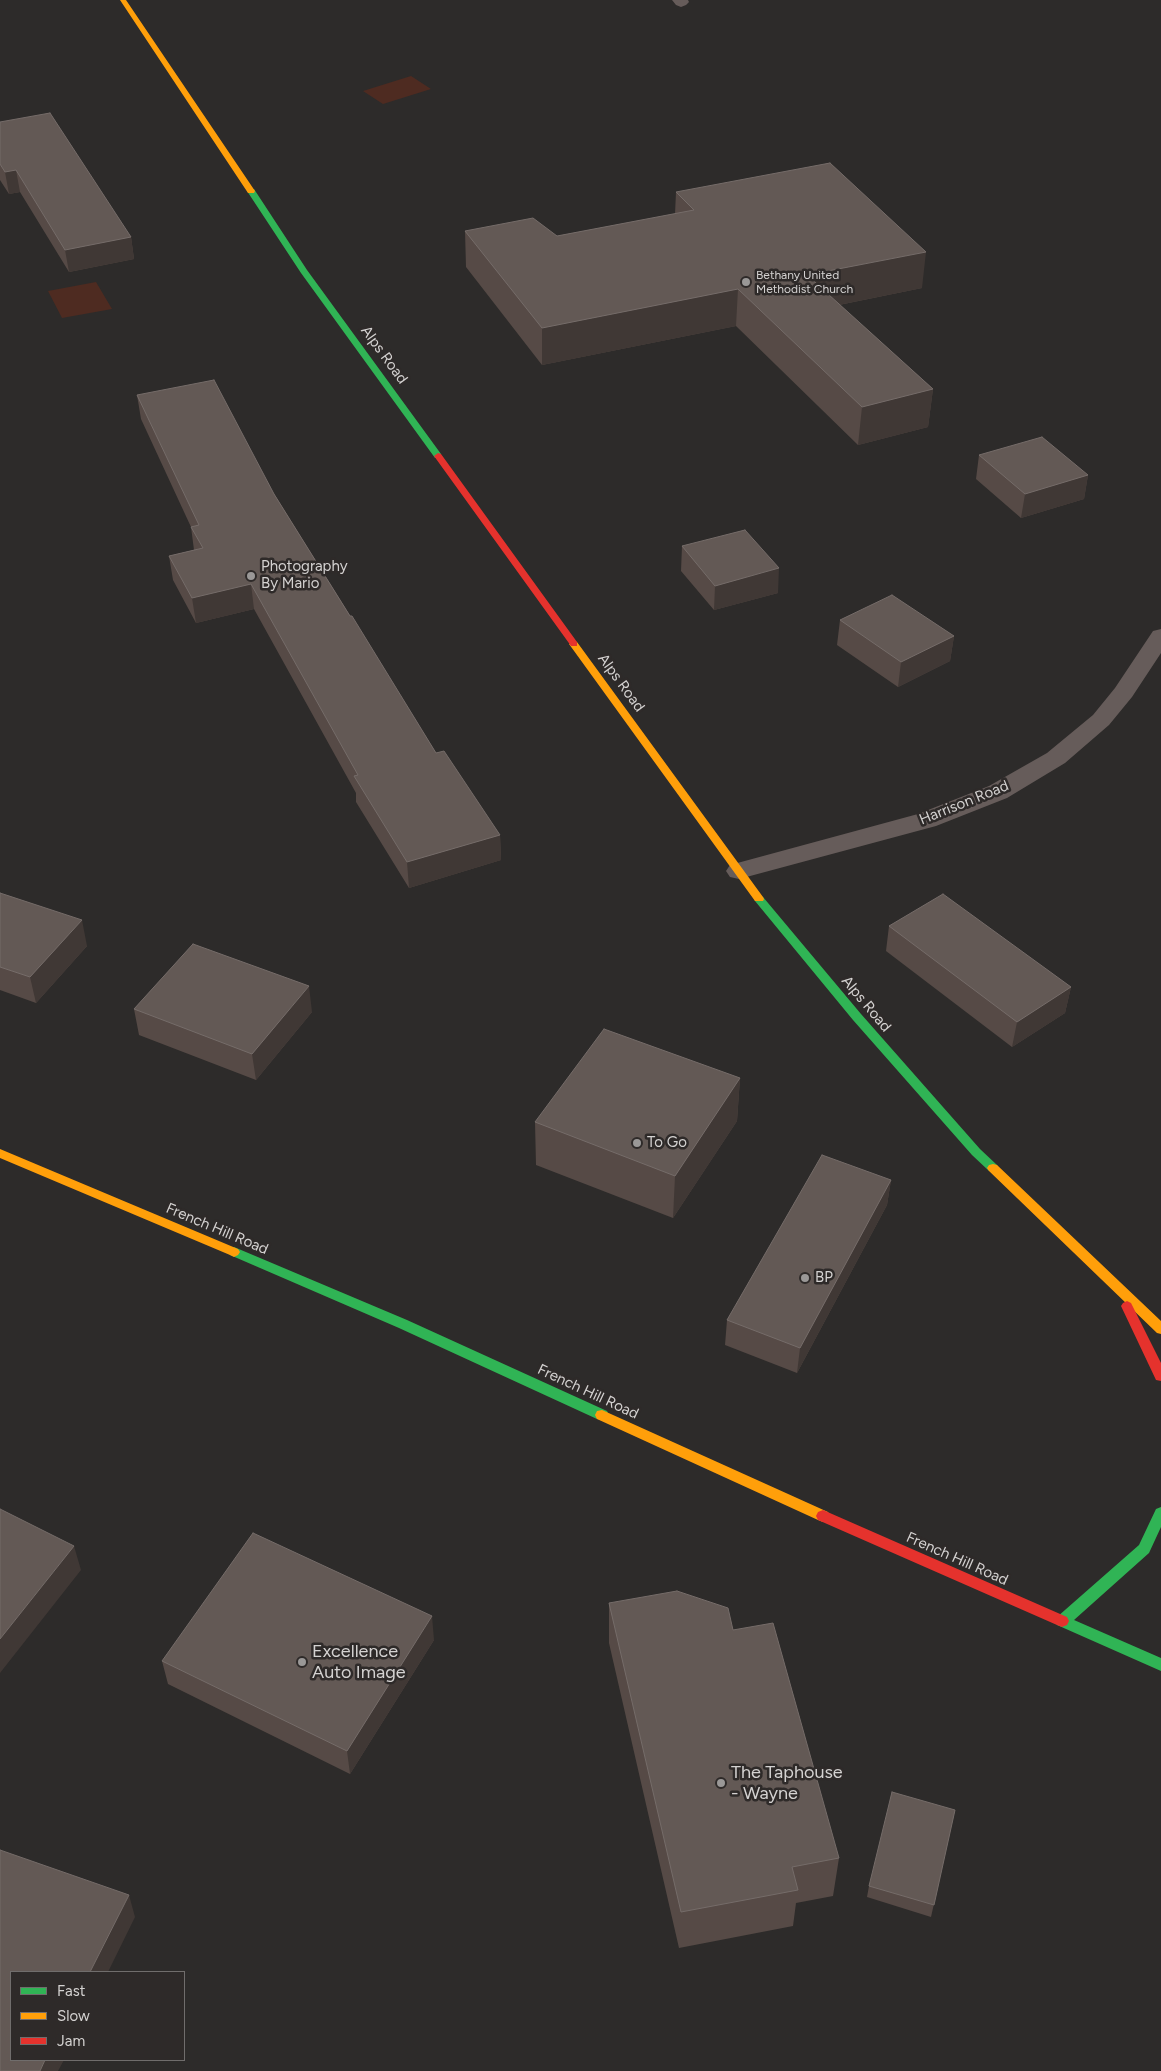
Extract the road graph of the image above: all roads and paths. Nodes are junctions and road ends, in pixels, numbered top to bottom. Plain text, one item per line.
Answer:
1 (123, 0) edge
2 (1161, 636) edge
3 (739, 871) junction
4 (0, 1153) edge
5 (1119, 1289) junction
6 (1161, 1329) edge
7 (1161, 1376) edge
8 (1161, 1513) edge
9 (1062, 1621) junction
10 (1161, 1665) edge

1 - 3 main road, Alps Road
2 - 3 street, Harrison Road
3 - 5 main road, Alps Road
4 - 9 main road, French Hill Road
5 - 6 main road, Alps Road
5 - 7 main road
8 - 9 main road
9 - 10 main road, French Hill Road

